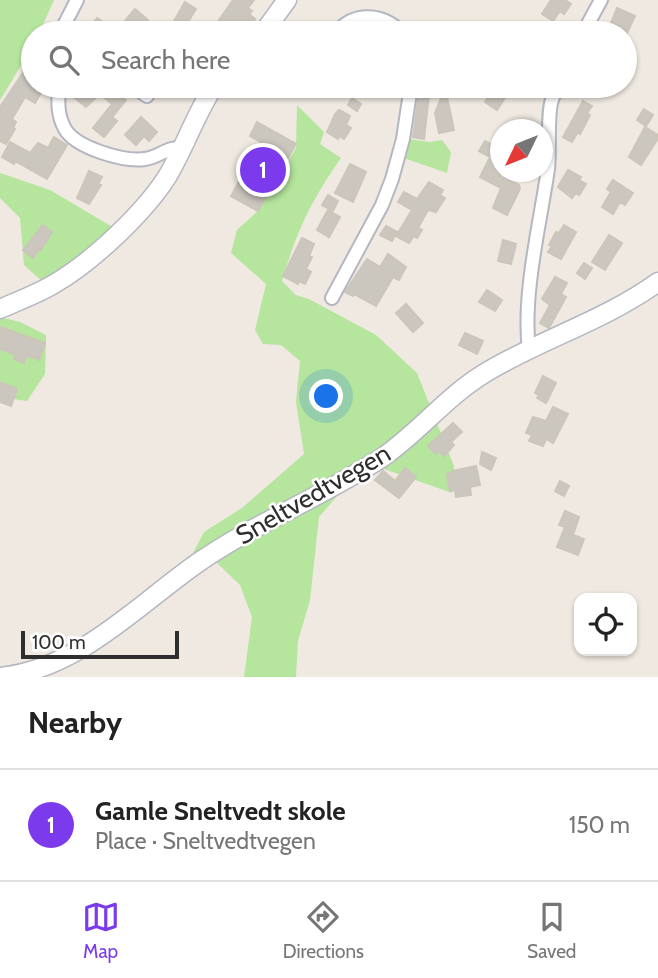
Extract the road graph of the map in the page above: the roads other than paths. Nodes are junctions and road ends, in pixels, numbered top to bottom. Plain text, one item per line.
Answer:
1 (77, 0) edge
2 (287, 0) edge
3 (601, 0) edge
4 (66, 21) edge
5 (272, 21) edge
6 (350, 21) edge
7 (385, 21) edge
8 (590, 21) edge
9 (60, 98) edge
10 (206, 98) edge
11 (409, 98) edge
12 (553, 98) edge
13 (181, 148) junction
14 (658, 282) edge
15 (332, 298) dead end
16 (0, 309) edge
17 (529, 350) junction
18 (0, 677) edge

1 - 4 street
2 - 5 main road
3 - 8 street
6 - 7 street
9 - 13 street
10 - 13 main road
11 - 15 street
12 - 17 street
13 - 16 main road
14 - 17 main road, Sneltvedtvegen
17 - 18 main road, Sneltvedtvegen

